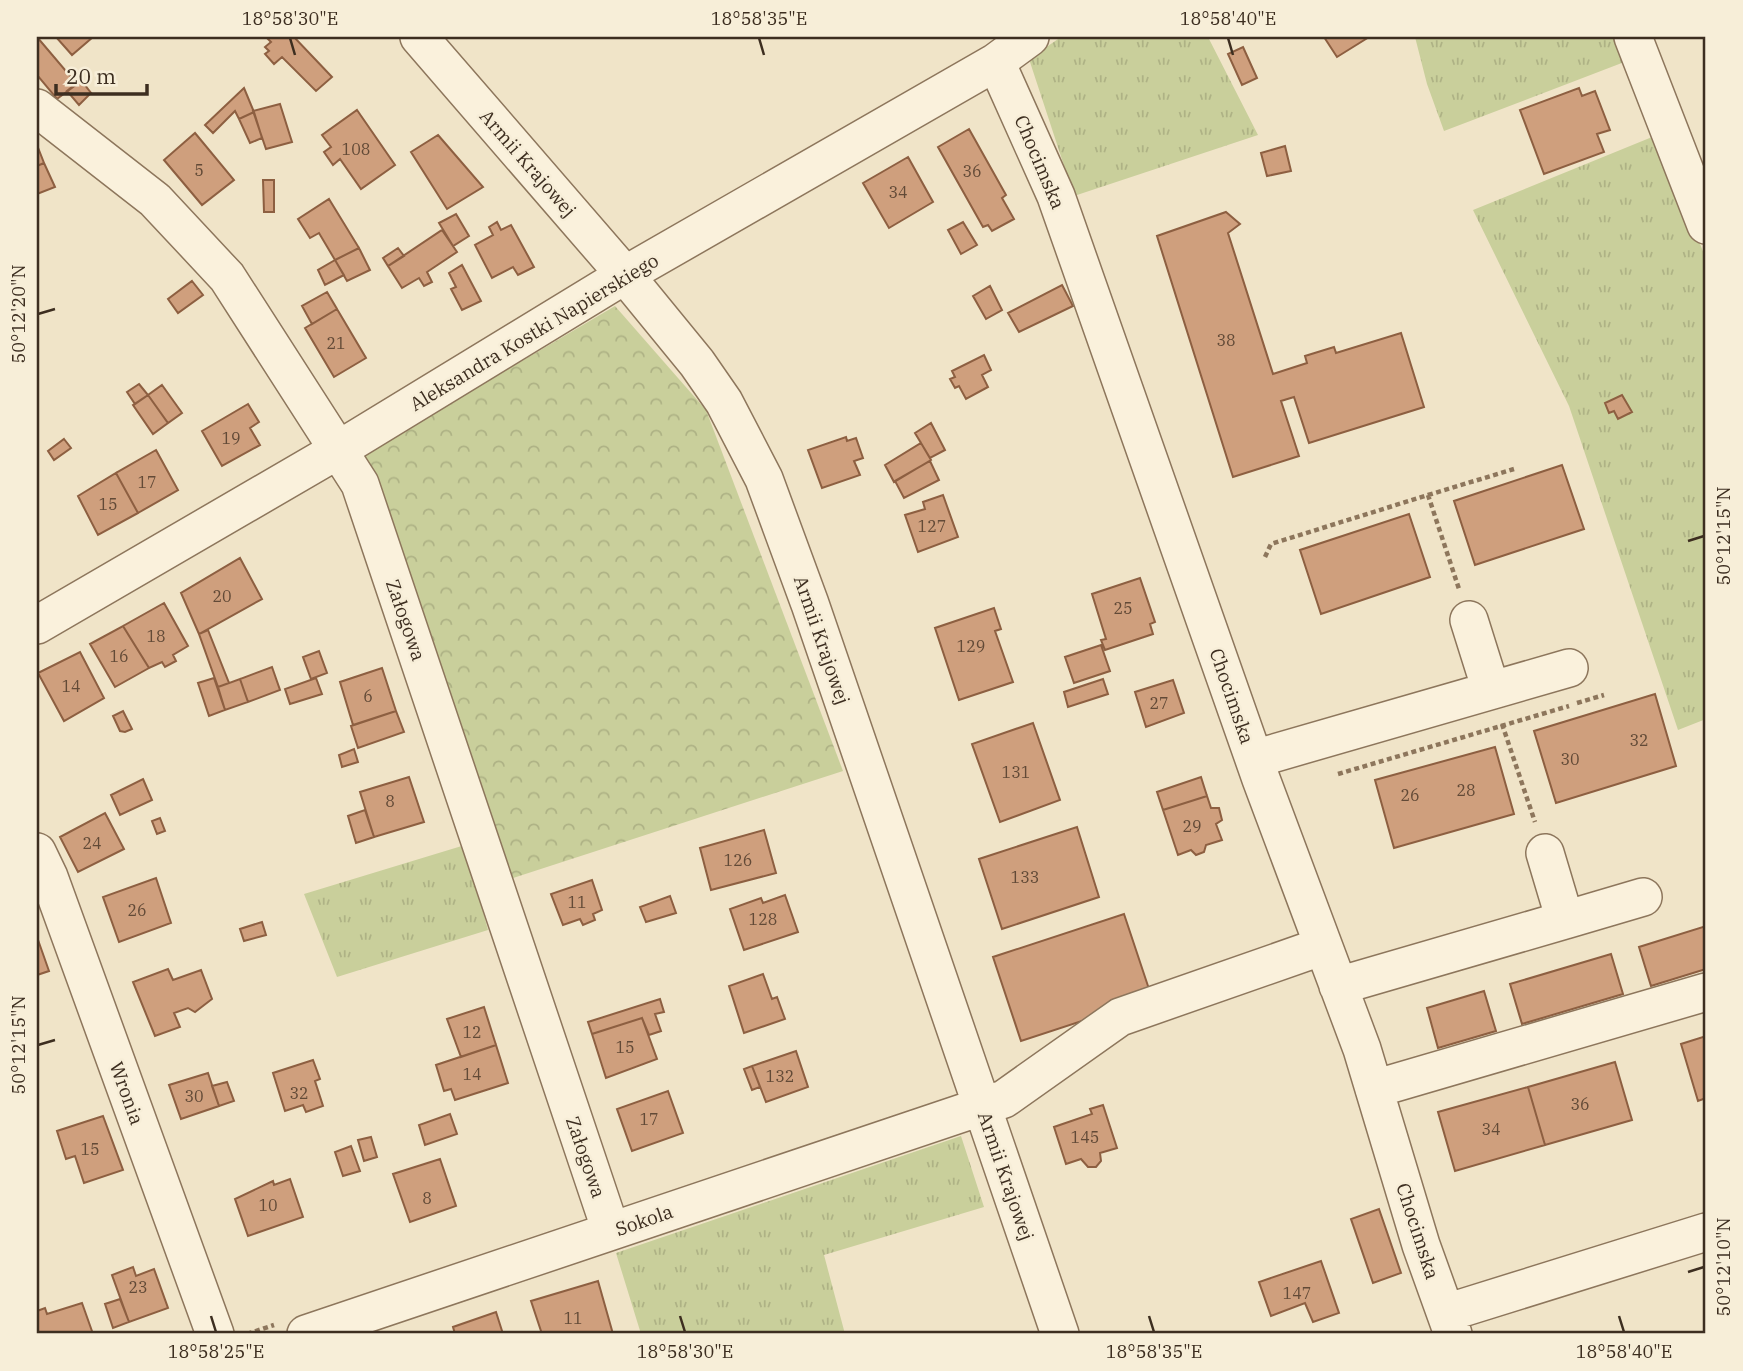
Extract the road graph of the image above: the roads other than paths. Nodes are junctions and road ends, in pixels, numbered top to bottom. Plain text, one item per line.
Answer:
1 (419, 37) edge
2 (1633, 37) edge
3 (1017, 44) edge
4 (37, 108) edge
5 (1706, 225) edge
6 (625, 275) junction
7 (338, 450) junction
8 (1469, 620) road end
9 (37, 625) edge
10 (1569, 668) dead end
11 (1491, 690) junction
12 (1254, 758) junction
13 (37, 852) edge
14 (1545, 853) road end
15 (1643, 897) dead end
16 (1565, 920) junction
17 (1323, 946) junction
18 (1338, 986) junction
19 (1706, 992) edge
20 (1374, 1088) junction
21 (982, 1106) junction
22 (611, 1231) junction
23 (1706, 1232) edge
24 (1450, 1324) edge
25 (215, 1334) edge
26 (306, 1334) edge
27 (1060, 1334) edge

1 - 6 street, Armii Krajowej
2 - 5 street
3 - 6 street, Aleksandra Kostki Napierskiego
3 - 12 street, Chocimska
4 - 7 street, Załogowa
6 - 7 street, Aleksandra Kostki Napierskiego
6 - 21 street, Armii Krajowej
7 - 9 street, Aleksandra Kostki Napierskiego
7 - 22 street, Załogowa
8 - 11 street
10 - 11 street
11 - 12 street
12 - 17 street, Chocimska
13 - 25 street, Wronia
14 - 16 street
15 - 16 street
16 - 18 street
17 - 18 street, Chocimska
17 - 21 street, Sokola
18 - 20 street, Chocimska
19 - 20 street
20 - 24 street, Chocimska
21 - 22 street, Sokola
21 - 27 street, Armii Krajowej
22 - 26 street, Sokola
23 - 24 street

